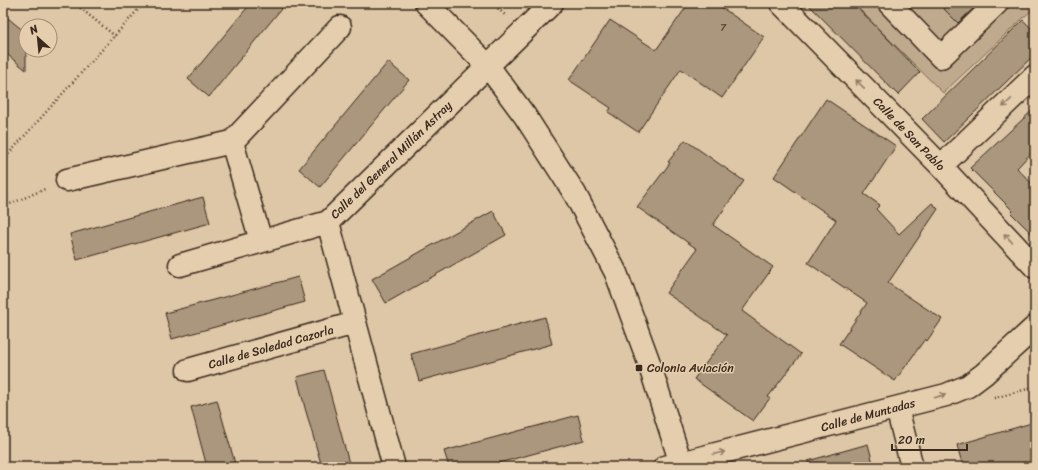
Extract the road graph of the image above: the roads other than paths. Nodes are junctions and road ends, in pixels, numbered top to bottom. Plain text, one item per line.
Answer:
1 (426, 3) edge
2 (552, 3) edge
3 (781, 3) edge
4 (889, 3) edge
5 (997, 3) edge
6 (340, 27) dead end
7 (488, 66) junction
8 (1035, 76) edge
9 (232, 142) junction
10 (941, 166) junction
11 (67, 180) road end
12 (328, 222) junction
13 (260, 241) junction
14 (180, 265) dead end
15 (1035, 266) edge
16 (355, 323) junction
17 (1035, 327) edge
18 (188, 370) dead end
19 (896, 408) junction
20 (676, 466) edge
21 (394, 467) edge
22 (912, 467) edge

1 - 7 street
2 - 7 street, Calle del General Millán Astray
10 -> 3 street, Calle de San Pablo
4 - 5 street
6 - 9 street
7 - 12 street, Calle del General Millán Astray
7 - 20 street
8 -> 10 street
9 - 11 street
9 - 13 street
15 -> 10 street, Calle de San Pablo
12 - 13 street, Calle del General Millán Astray
12 - 16 street
13 - 14 street, Calle del General Millán Astray
16 - 18 street, Calle de Soledad Cazorla
16 - 21 street
19 -> 17 street, Calle de Muntadas
20 -> 19 street, Calle de Muntadas
19 - 22 street

